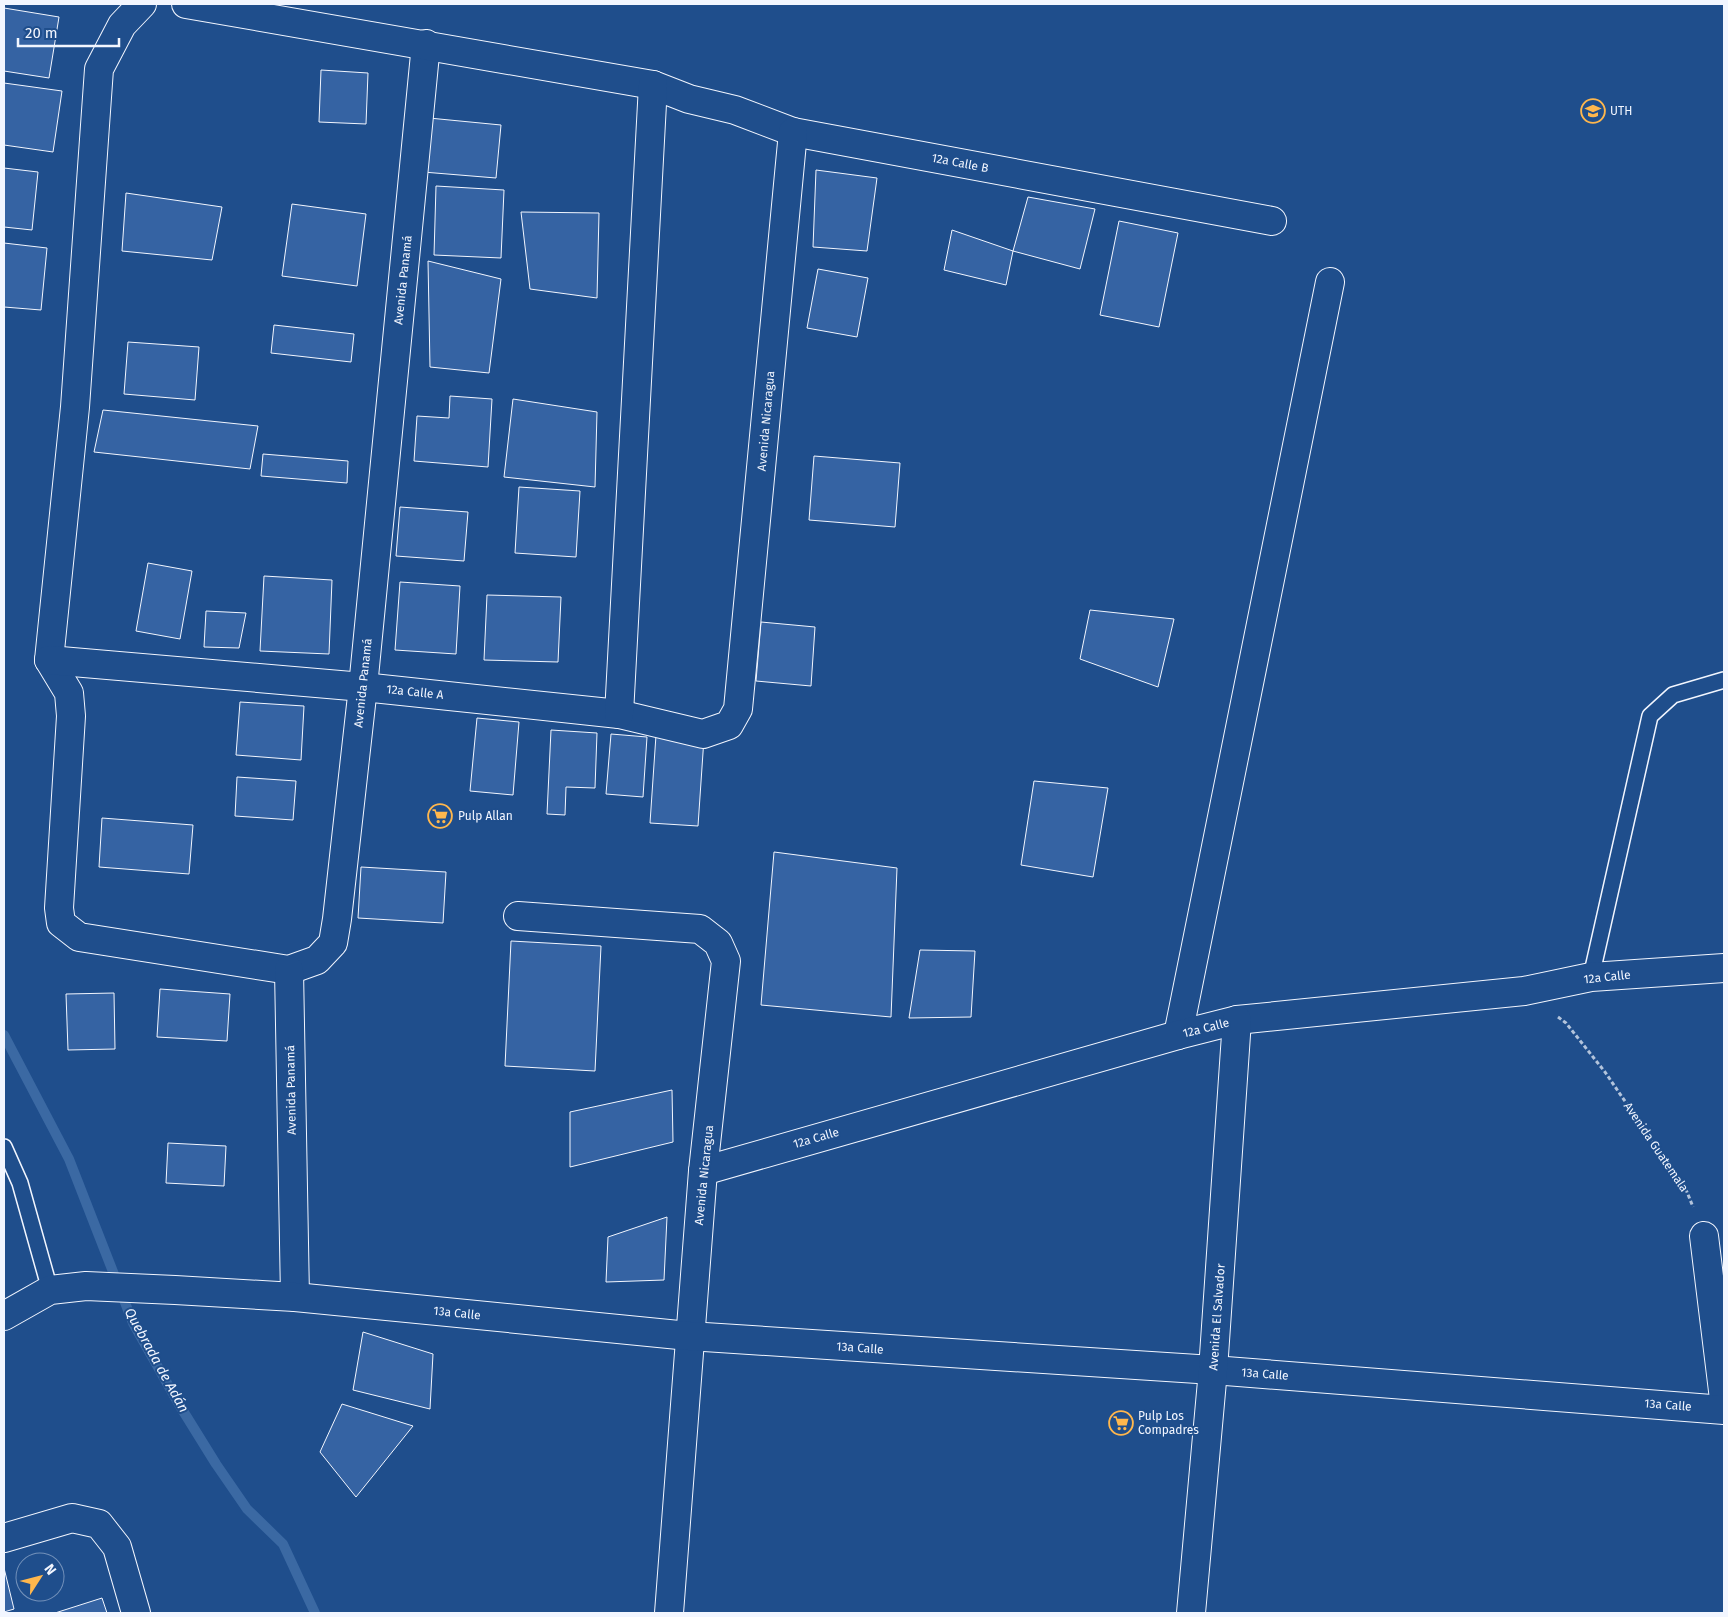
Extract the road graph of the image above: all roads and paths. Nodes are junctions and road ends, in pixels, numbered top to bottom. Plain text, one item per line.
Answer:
1 (142, 4) edge
2 (186, 4) edge
3 (426, 44) junction
4 (653, 85) junction
5 (793, 132) junction
6 (1272, 221) dead end
7 (1330, 282) dead end
8 (49, 660) junction
9 (1724, 680) edge
10 (363, 687) junction
11 (738, 709) joint
12 (620, 714) junction
13 (518, 916) dead end
14 (1724, 968) edge
15 (289, 970) junction
16 (1591, 977) junction
17 (1524, 992) junction
18 (1237, 1020) junction
19 (1178, 1035) junction
20 (4, 1147) edge
21 (703, 1171) junction
22 (1704, 1236) joint
23 (50, 1290) junction
24 (295, 1297) junction
25 (4, 1316) edge
26 (689, 1336) junction
27 (1213, 1370) junction
28 (1724, 1399) edge
29 (1724, 1410) edge
30 (4, 1538) edge
31 (136, 1613) edge
32 (669, 1613) edge
33 (1191, 1613) edge

1 - 8 street
2 - 3 street, 12a Calle B
3 - 4 street, 12a Calle B
3 - 10 street, Avenida Panamá
4 - 5 street, 12a Calle B
4 - 12 street
5 - 6 street, 12a Calle B
5 - 11 street, Avenida Nicaragua
7 - 19 street
8 - 10 street, 12a Calle A
8 - 15 street
9 - 16 lane
10 - 12 street, 12a Calle A
10 - 15 street, Avenida Panamá
11 - 12 street, 12a Calle A
13 - 21 street, Avenida Nicaragua
14 - 16 street, 12a Calle
15 - 24 street, Avenida Panamá
16 - 17 street, 12a Calle
17 - 18 street, 12a Calle
17 - 22 path, Avenida Guatemala
18 - 19 street, 12a Calle
18 - 27 street, Avenida El Salvador
19 - 21 street, 12a Calle
20 - 23 lane
21 - 26 street, Avenida Nicaragua
22 - 28 street
23 - 24 street, 13a Calle
23 - 25 street, 13a Calle
24 - 26 street, 13a Calle
26 - 27 street, 13a Calle
26 - 32 street, Avenida Nicaragua
27 - 29 street, 13a Calle
27 - 33 street, Avenida El Salvador
30 - 31 street

